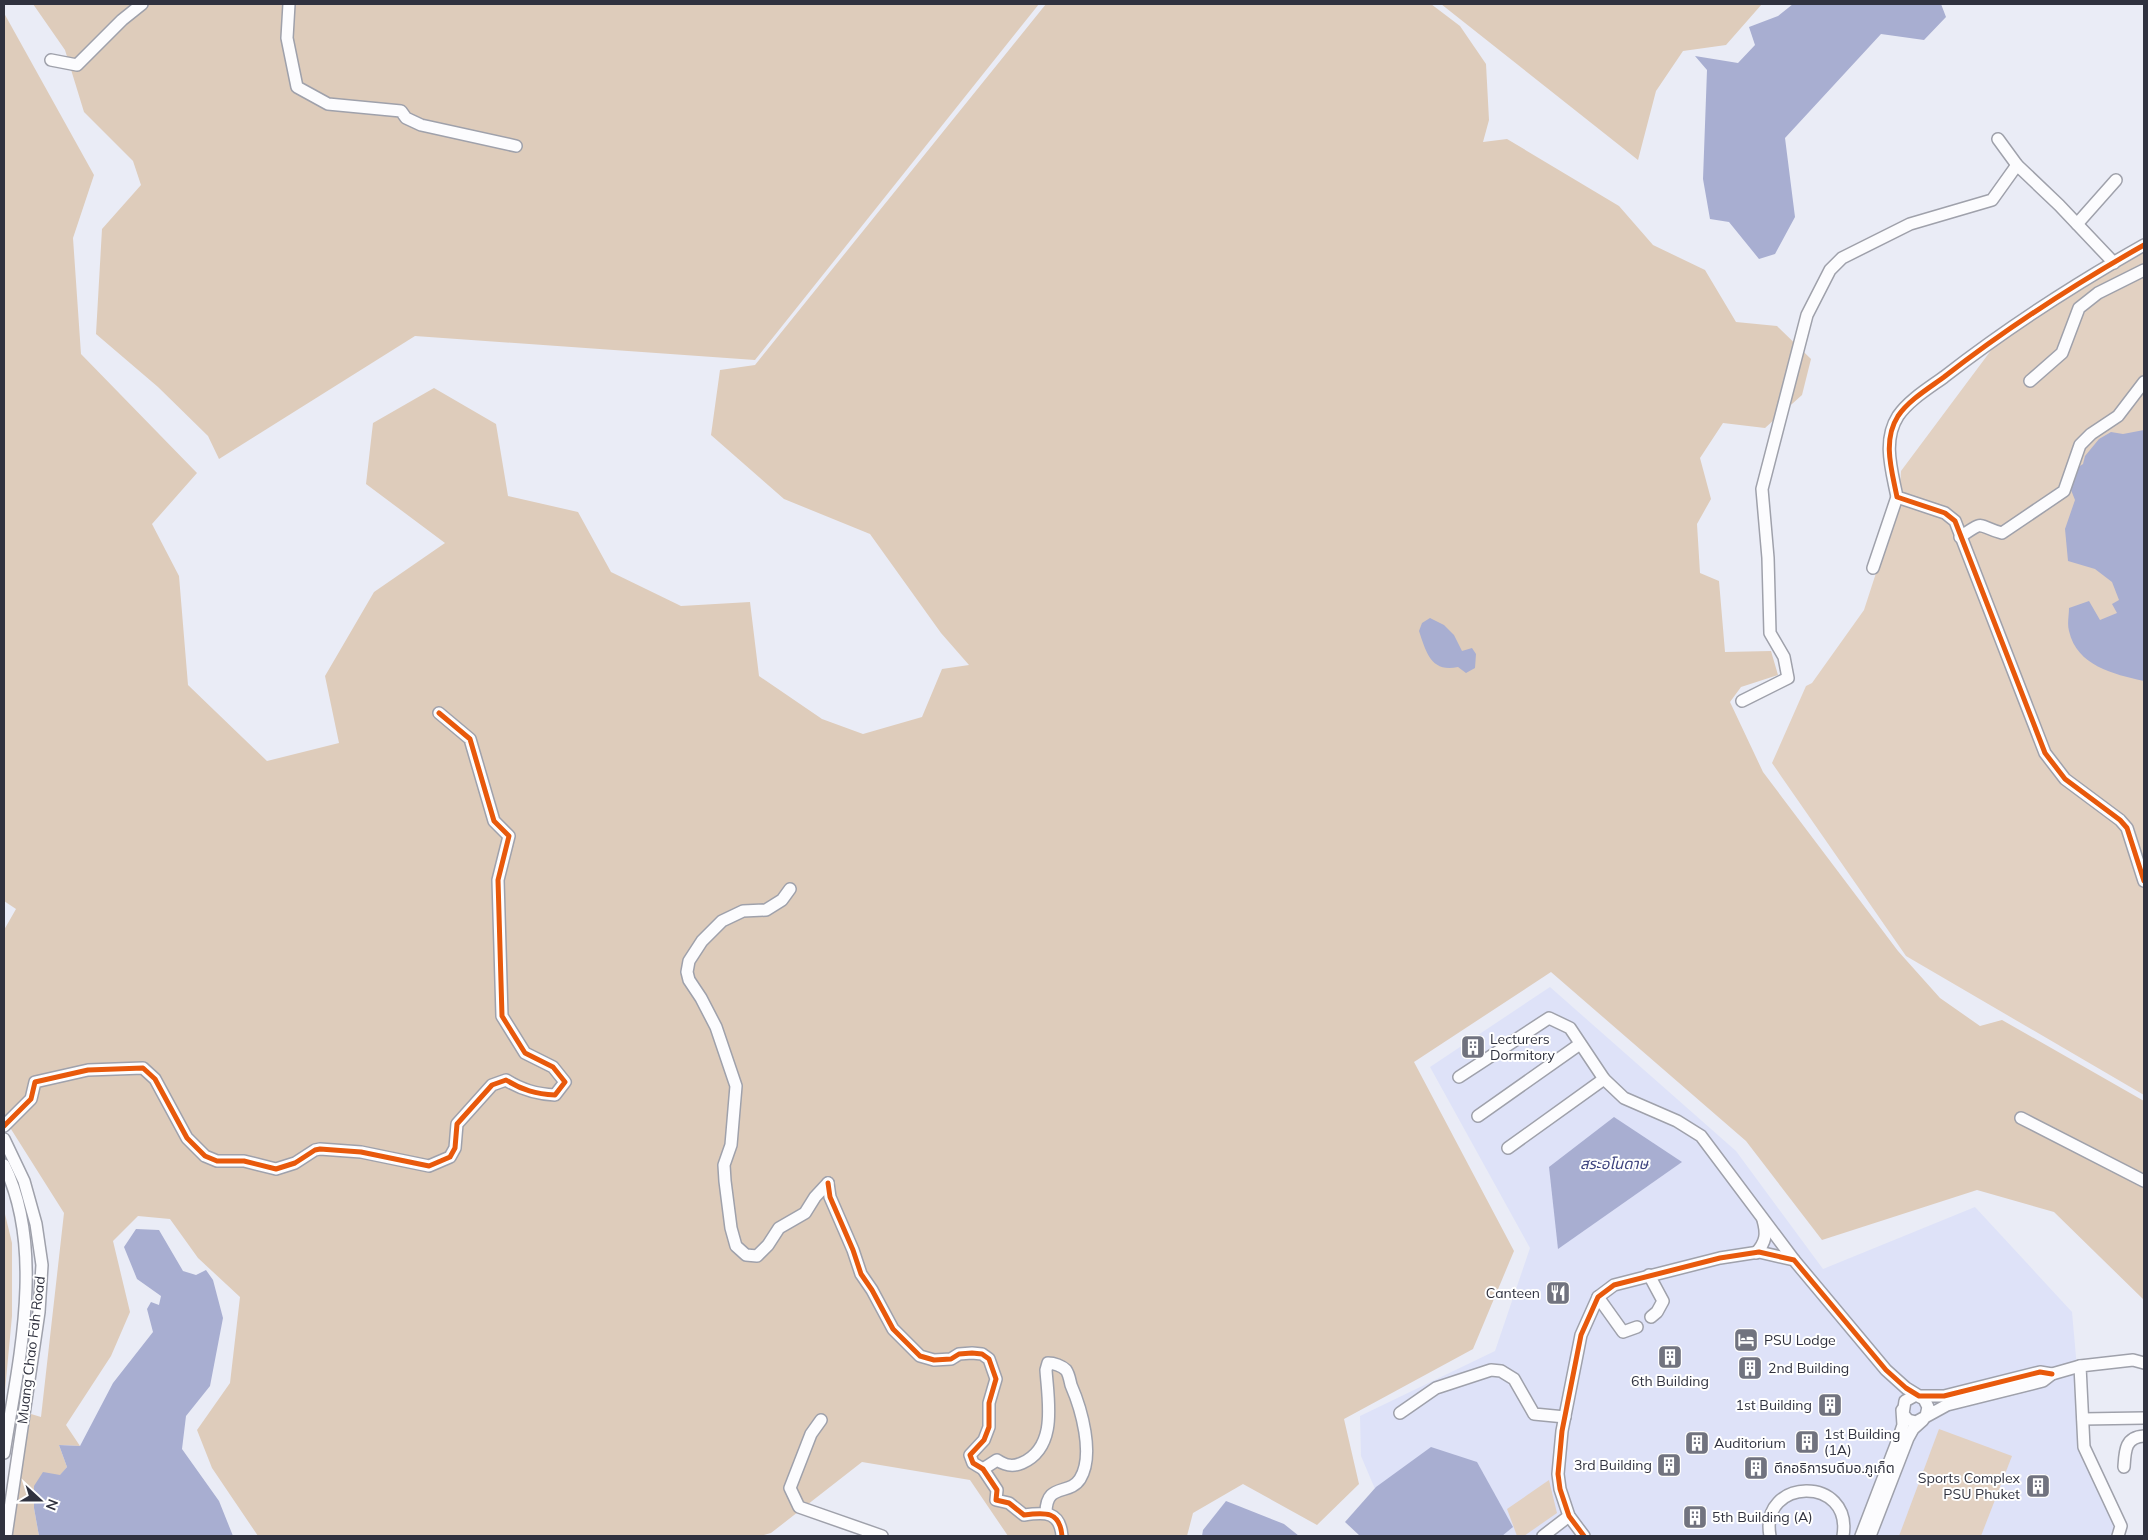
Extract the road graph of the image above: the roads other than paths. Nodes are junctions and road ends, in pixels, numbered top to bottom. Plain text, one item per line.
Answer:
1 (142, 4) edge
2 (289, 4) edge
3 (50, 60) dead end
4 (1998, 139) dead end
5 (516, 146) dead end
6 (2017, 165) junction
7 (2116, 180) dead end
8 (2077, 224) junction
9 (2144, 246) edge
10 (2114, 263) junction
11 (2144, 270) edge
12 (2030, 381) dead end
13 (2144, 382) edge
14 (1897, 497) junction
15 (1960, 537) junction
16 (1873, 568) dead end
17 (1742, 701) dead end
18 (439, 713) dead end
19 (2144, 881) edge
20 (790, 889) dead end
21 (1580, 1044) junction
22 (1460, 1077) dead end
23 (1604, 1078) junction
24 (1478, 1116) dead end
25 (2021, 1118) dead end
26 (4, 1126) edge
27 (4, 1139) edge
28 (1508, 1148) dead end
29 (4, 1165) edge
30 (2144, 1181) edge
31 (1763, 1218) junction
32 (1756, 1253) junction
33 (1794, 1260) junction
34 (42, 1265) junction
35 (26, 1267) junction
36 (1649, 1275) junction
37 (1598, 1297) junction
38 (1651, 1317) dead end
39 (1638, 1327) dead end
40 (2144, 1364) edge
41 (2080, 1366) junction
42 (2052, 1374) junction
43 (1919, 1396) junction
44 (1902, 1409) junction
45 (1400, 1413) dead end
46 (1565, 1417) junction
47 (1925, 1417) junction
48 (2144, 1418) edge
49 (821, 1420) dead end
50 (2082, 1420) junction
51 (2144, 1436) edge
52 (4, 1453) edge
53 (2124, 1467) dead end
54 (982, 1469) junction
55 (1046, 1513) junction
56 (1569, 1516) junction
57 (6, 1536) edge
58 (882, 1536) edge
59 (1062, 1536) edge
60 (1543, 1536) edge
61 (1584, 1536) edge
62 (1770, 1536) edge
63 (1843, 1536) edge
64 (1862, 1536) edge
65 (1870, 1536) edge
66 (2118, 1536) edge

1 - 3 street
2 - 5 street
4 - 6 street
6 - 8 street
6 - 17 street
7 - 8 street
8 - 10 street
9 - 10 street
10 - 14 street
11 - 12 street
13 - 15 street
14 - 15 street
14 - 16 street
15 - 19 street
18 - 26 street
20 - 54 street
21 - 22 street
21 - 23 street
21 - 24 street
23 - 28 street
23 - 31 street
25 - 30 street
27 - 34 street, Muang Chao Fah Road
29 - 35 street, Muang Chao Fah Road
31 - 32 street
31 - 33 street
32 - 33 street
32 - 36 street
33 - 43 street
34 - 35 street
34 - 57 street, Muang Chao Fah Road
35 - 52 street, Muang Chao Fah Road
36 - 37 street
36 - 38 street
37 - 39 street
37 - 46 street
40 - 41 street
41 - 42 street
41 - 50 street
42 - 43 street
42 - 47 street
43 - 44 street
43 - 47 street
44 - 47 street
44 - 64 street
45 - 46 street
46 - 56 street
47 - 65 street
48 - 50 street
49 - 58 street
50 - 66 street
51 - 53 street
54 - 55 street
54 - 55 street
55 - 59 street
56 - 60 street
56 - 61 street
62 - 63 street

